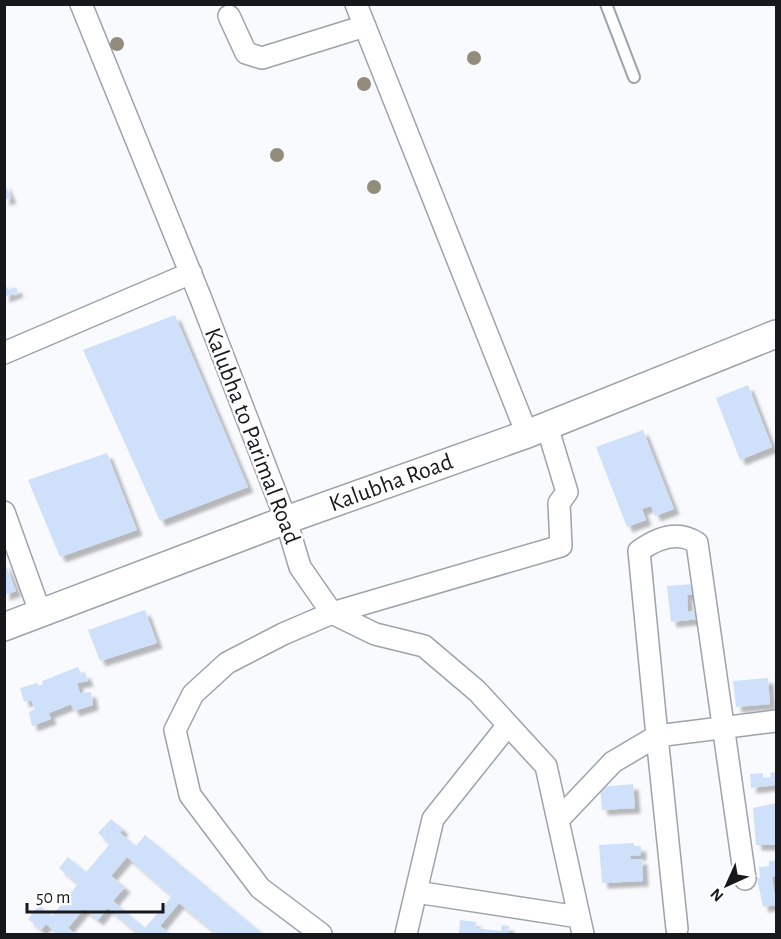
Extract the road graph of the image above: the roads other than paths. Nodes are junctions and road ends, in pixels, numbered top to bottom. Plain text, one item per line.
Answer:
1 (81, 4) edge
2 (356, 4) edge
3 (606, 4) edge
4 (229, 16) dead end
5 (365, 26) junction
6 (634, 77) dead end
7 (190, 273) junction
8 (777, 334) edge
9 (4, 353) edge
10 (537, 430) junction
11 (4, 512) edge
12 (286, 520) junction
13 (40, 612) junction
14 (332, 613) junction
15 (4, 627) edge
16 (777, 721) edge
17 (508, 725) junction
18 (725, 727) junction
19 (657, 736) junction
20 (558, 820) junction
21 (745, 879) dead end
22 (416, 892) junction
23 (581, 926) edge
24 (677, 928) dead end
25 (321, 934) edge
26 (406, 934) edge

1 - 7 street, Kalubha to Parimal Road
2 - 5 street
3 - 6 lane
4 - 5 street
5 - 10 street
7 - 9 street
7 - 12 street, Kalubha to Parimal Road
8 - 10 street, Kalubha Road
10 - 12 street, Kalubha Road
10 - 14 street
11 - 13 street
12 - 13 street, Kalubha Road
12 - 14 street, Kalubha to Parimal Road
13 - 15 street, Kalubha Road
14 - 17 street, Kalubha to Parimal Road
14 - 25 street
16 - 18 street
17 - 20 street, Kalubha to Parimal Road
17 - 22 street
18 - 19 street
18 - 19 street
18 - 21 street
19 - 20 street
19 - 24 street
20 - 23 street
22 - 23 street
22 - 26 street

